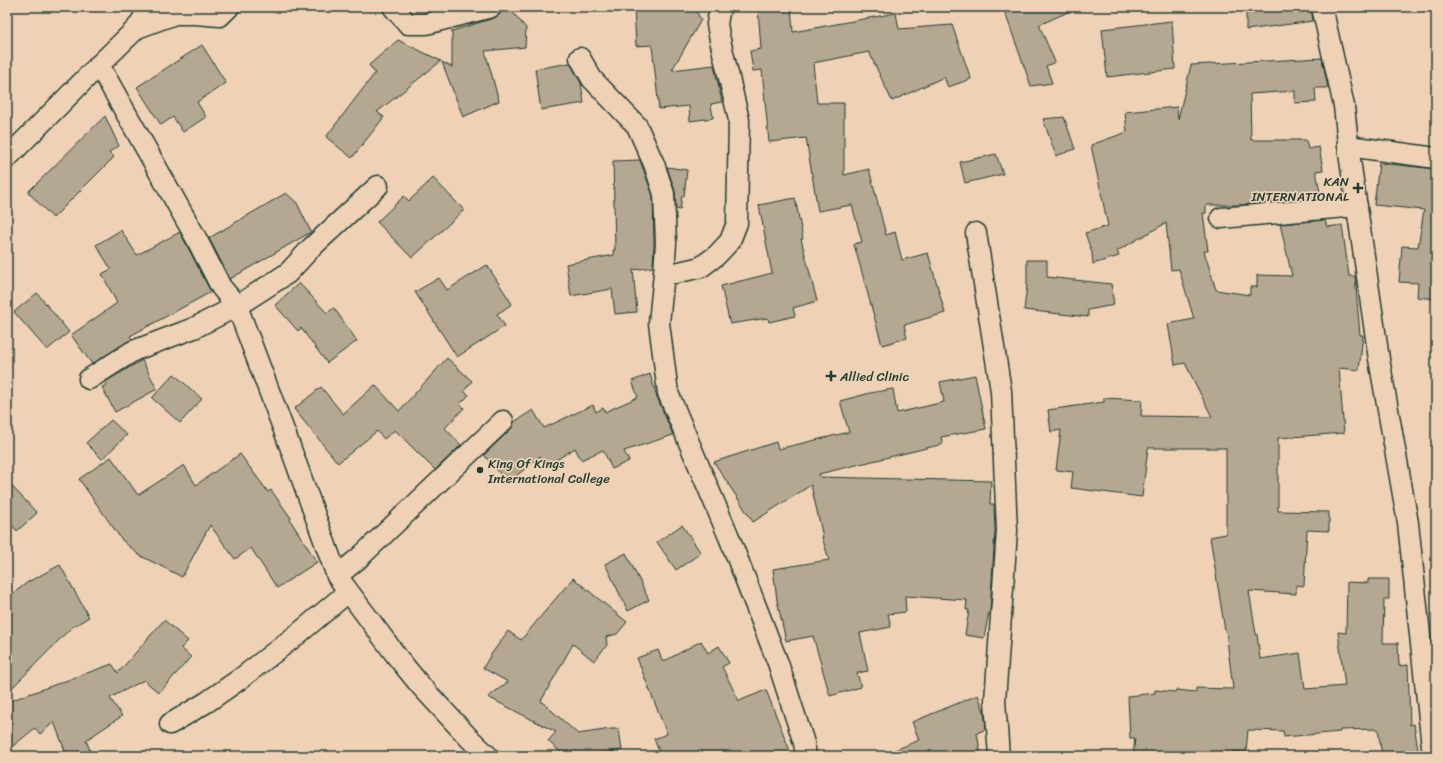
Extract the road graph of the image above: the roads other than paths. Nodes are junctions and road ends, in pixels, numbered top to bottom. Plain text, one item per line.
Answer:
1 (150, 7) edge
2 (229, 7) edge
3 (393, 7) edge
4 (491, 7) edge
5 (720, 7) edge
6 (1322, 7) edge
7 (137, 28) junction
8 (580, 58) dead end
9 (99, 65) junction
10 (1348, 146) junction
11 (7, 158) edge
12 (1436, 158) edge
13 (378, 186) dead end
14 (1357, 206) junction
15 (1221, 218) dead end
16 (976, 233) dead end
17 (664, 273) junction
18 (237, 306) junction
19 (89, 379) dead end
20 (503, 421) dead end
21 (342, 584) junction
22 (170, 724) dead end
23 (488, 756) edge
24 (806, 756) edge
25 (999, 756) edge
26 (1434, 756) edge

1 - 7 street
2 - 7 street
3 - 4 street
5 - 17 street
6 - 10 street
7 - 9 street
8 - 17 street
9 - 11 street
9 - 18 street
10 - 12 street
10 - 14 street
13 - 18 street
14 - 15 street
14 - 26 street
16 - 25 street
17 - 24 street
18 - 19 street
18 - 21 street
20 - 21 street
21 - 22 street
21 - 23 street

